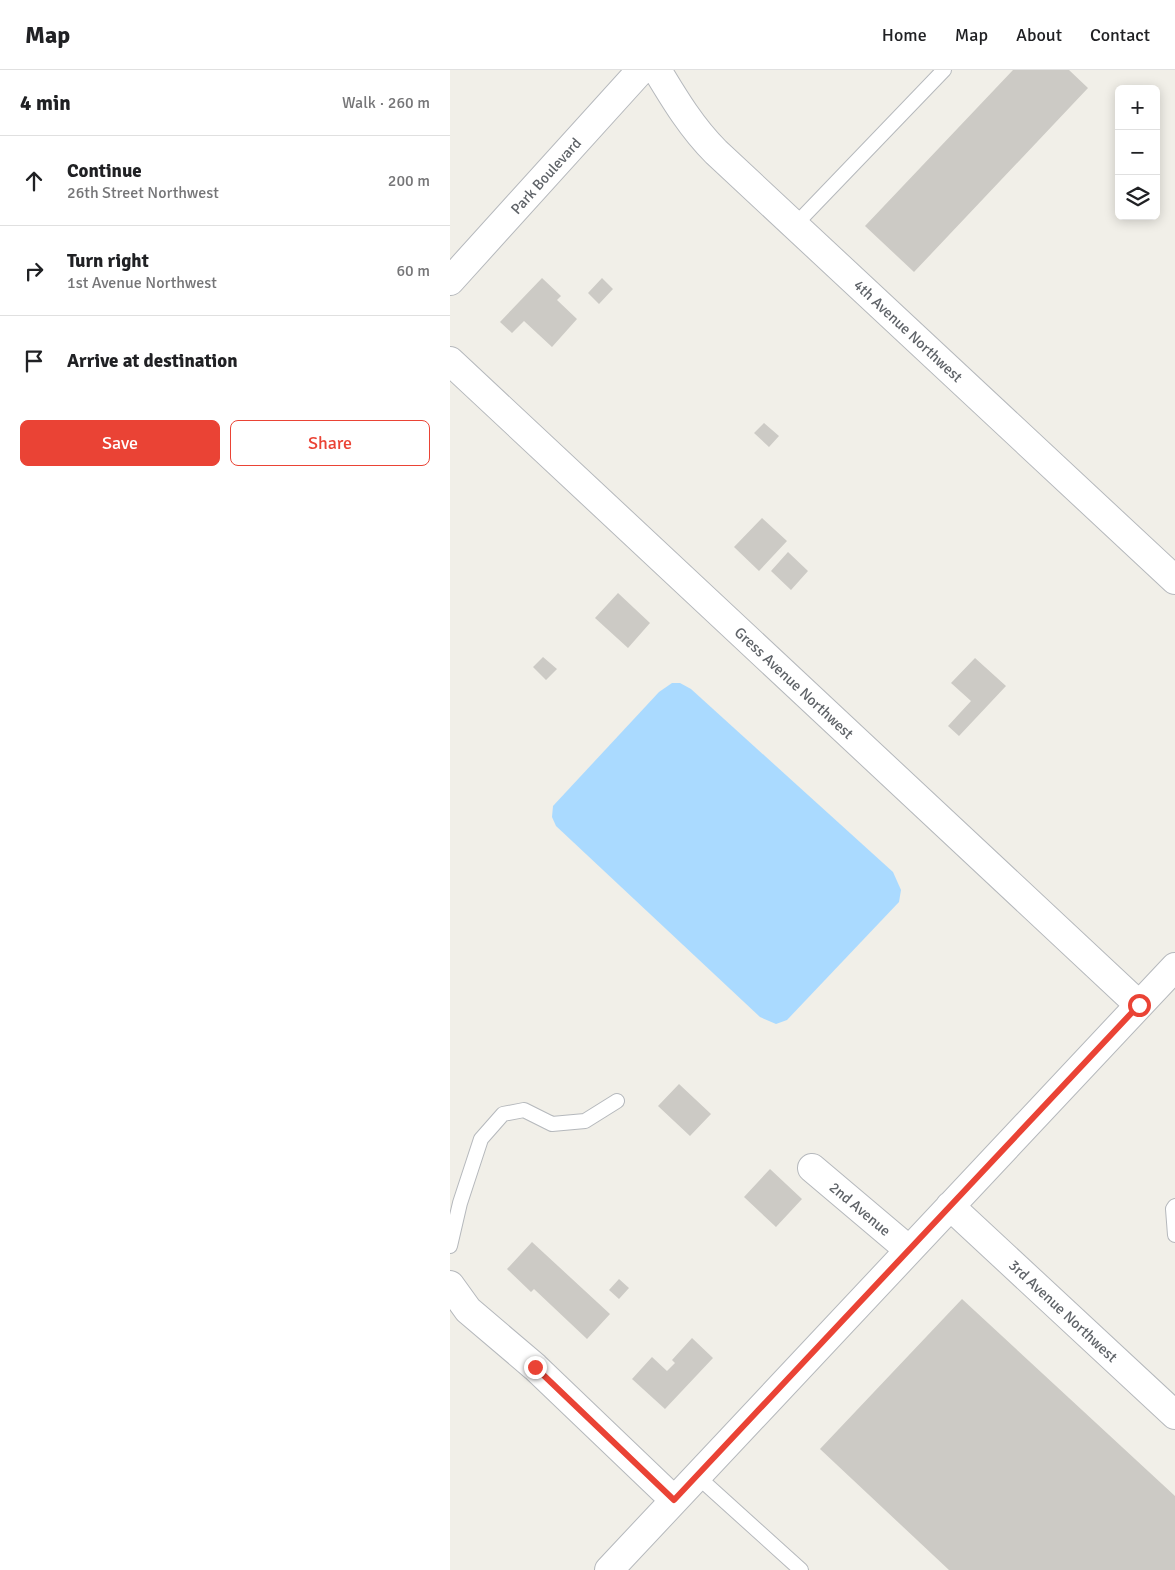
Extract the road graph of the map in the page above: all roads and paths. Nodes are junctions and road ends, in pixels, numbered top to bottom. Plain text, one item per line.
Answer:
1 (641, 70) edge
2 (657, 70) edge
3 (944, 70) edge
4 (795, 226) junction
5 (450, 281) edge
6 (450, 361) edge
7 (1175, 580) edge
8 (1175, 966) edge
9 (1139, 1005) junction
10 (617, 1101) dead end
11 (812, 1168) dead end
12 (950, 1206) junction
13 (1175, 1206) edge
14 (1175, 1235) edge
15 (450, 1246) edge
16 (909, 1250) junction
17 (450, 1285) edge
18 (1175, 1415) edge
19 (697, 1476) junction
20 (674, 1500) junction
21 (608, 1570) edge
22 (801, 1570) edge

1 - 5 street, Park Boulevard
2 - 4 street, 4th Avenue Northwest
3 - 4 lane
4 - 7 street, 4th Avenue Northwest
6 - 9 street, Gress Avenue Northwest
8 - 9 street
9 - 12 street
10 - 15 lane
11 - 16 street, 2nd Avenue
12 - 16 street
12 - 18 street, 3rd Avenue Northwest
13 - 14 lane
16 - 19 street
17 - 20 street
19 - 20 street
19 - 22 lane
20 - 21 street

